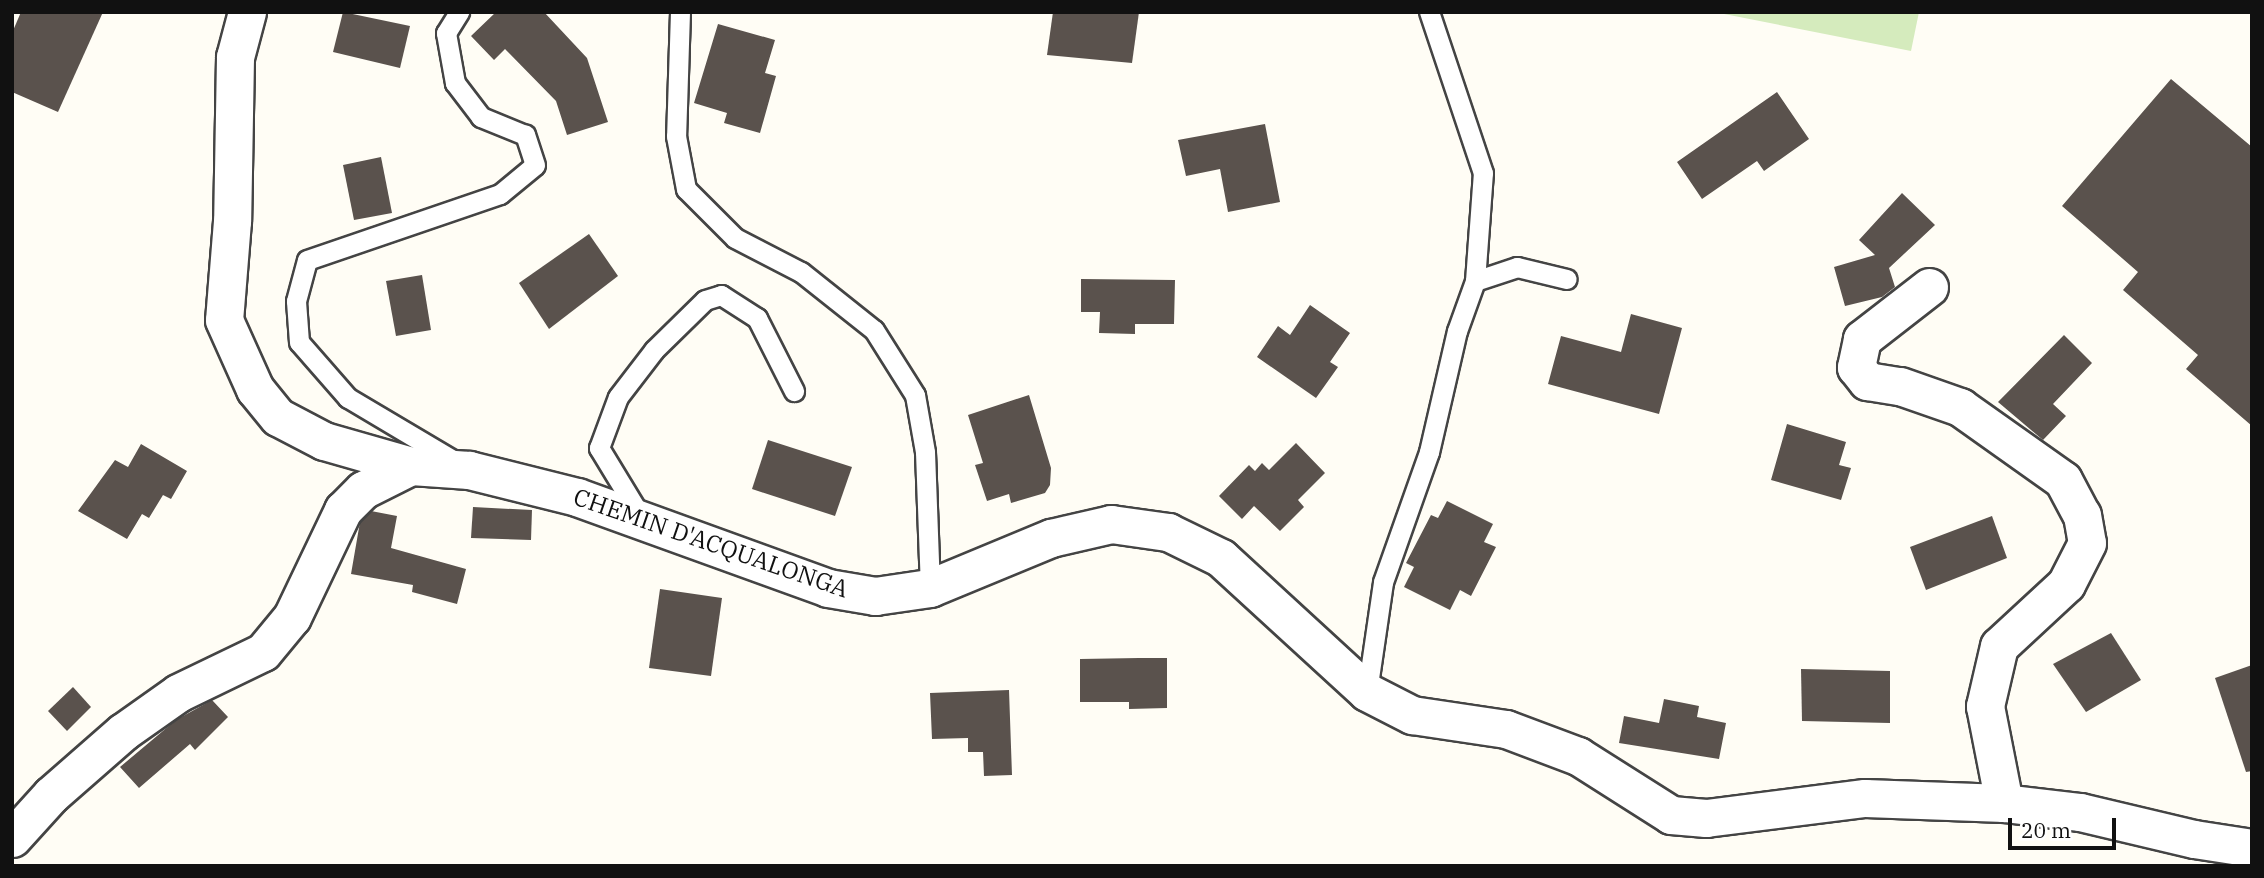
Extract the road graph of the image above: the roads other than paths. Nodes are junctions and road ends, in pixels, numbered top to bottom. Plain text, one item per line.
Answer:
1 (247, 12) edge
2 (460, 12) edge
3 (680, 12) edge
4 (1429, 12) edge
5 (1567, 279) dead end
6 (1475, 281) junction
7 (1929, 288) dead end
8 (794, 391) dead end
9 (411, 466) junction
10 (469, 470) junction
11 (646, 523) junction
12 (930, 588) junction
13 (1367, 692) junction
14 (2004, 803) junction
15 (12, 838) edge
16 (2252, 848) edge

1 - 9 street, CHEMIN D'ACQUALONGA
2 - 10 lane
3 - 12 lane
4 - 6 lane
5 - 6 lane
6 - 13 lane
7 - 14 street
8 - 11 lane
9 - 10 street, CHEMIN D'ACQUALONGA
9 - 15 street
10 - 11 street, CHEMIN D'ACQUALONGA
11 - 12 street, CHEMIN D'ACQUALONGA
12 - 13 street, CHEMIN D'ACQUALONGA
13 - 14 street, CHEMIN D'ACQUALONGA
14 - 16 street, CHEMIN D'ACQUALONGA

